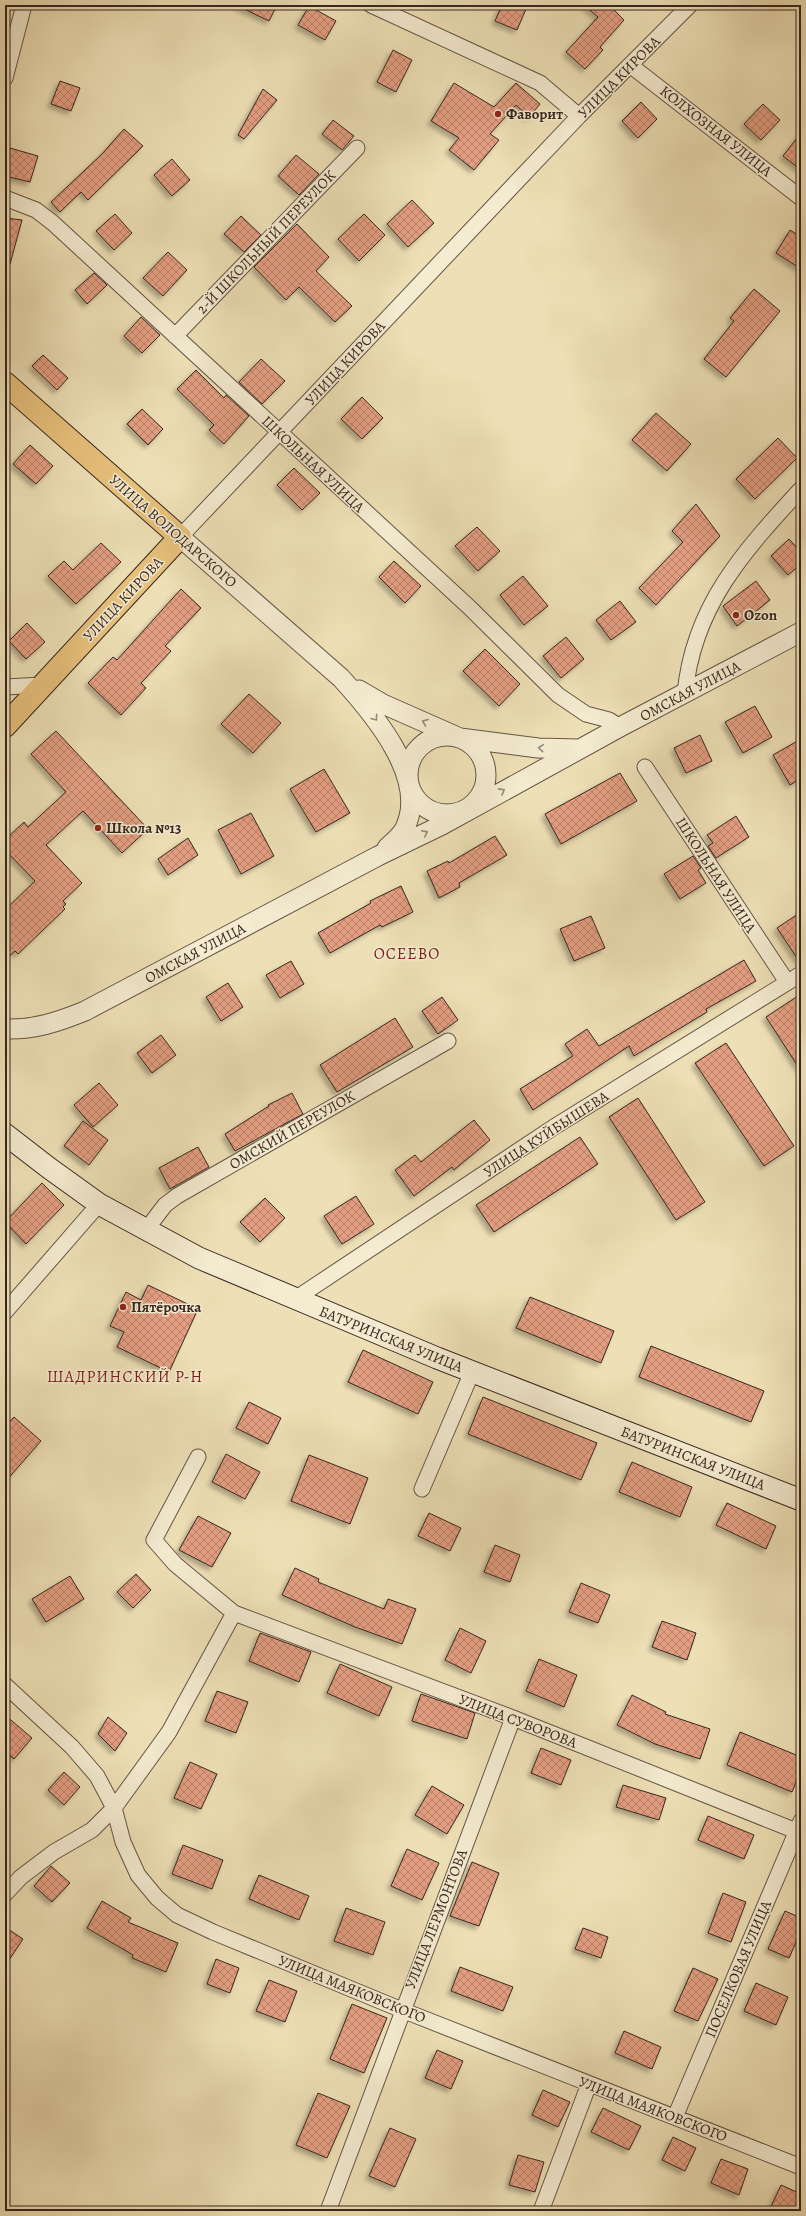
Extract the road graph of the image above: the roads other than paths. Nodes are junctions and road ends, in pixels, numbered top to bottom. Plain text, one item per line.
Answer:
1 (24, 5) edge
2 (371, 5) edge
3 (690, 5) edge
4 (630, 65) junction
5 (5, 78) edge
6 (579, 116) junction
7 (357, 148) dead end
8 (5, 198) edge
9 (801, 198) edge
10 (175, 336) junction
11 (5, 383) edge
12 (279, 433) junction
13 (801, 489) edge
14 (180, 537) junction
15 (801, 632) edge
16 (341, 678) junction
17 (43, 685) junction
18 (5, 686) edge
19 (685, 694) junction
20 (5, 726) edge
21 (620, 727) junction
22 (460, 738) junction
23 (580, 749) junction
24 (645, 767) dead end
25 (409, 784) junction
26 (468, 810) junction
27 (378, 856) junction
28 (801, 974) edge
29 (787, 982) junction
30 (5, 1029) edge
31 (448, 1041) dead end
32 (5, 1134) edge
33 (99, 1204) junction
34 (146, 1230) junction
35 (295, 1299) junction
36 (5, 1312) edge
37 (472, 1372) junction
38 (198, 1457) dead end
39 (422, 1489) dead end
40 (801, 1500) edge
41 (234, 1613) junction
42 (5, 1684) edge
43 (513, 1718) junction
44 (114, 1808) junction
45 (800, 1828) edge
46 (5, 1894) edge
47 (402, 2010) junction
48 (588, 2084) junction
49 (675, 2117) junction
50 (801, 2167) edge
51 (328, 2211) edge
52 (541, 2211) edge

1 - 5 street
2 - 6 street
3 - 4 street, УЛИЦА КИРОВА
4 - 6 street, УЛИЦА КИРОВА
4 - 9 street, КОЛХОЗНАЯ УЛИЦА
6 - 12 street, УЛИЦА КИРОВА
7 - 10 street, 2-Й ШКОЛЬНЫЙ ПЕРЕУЛОК
8 - 10 street, ШКОЛЬНАЯ УЛИЦА
10 - 12 street, ШКОЛЬНАЯ УЛИЦА
11 - 14 main road, УЛИЦА ВОЛОДАРСКОГО
12 - 14 street, УЛИЦА КИРОВА
12 - 21 street, ШКОЛЬНАЯ УЛИЦА
13 - 19 street
14 - 16 street, УЛИЦА ВОЛОДАРСКОГО
14 - 17 main road, УЛИЦА КИРОВА
15 - 19 street, ОМСКАЯ УЛИЦА
22 -> 16 street, УЛИЦА ВОЛОДАРСКОГО
16 -> 25 street, УЛИЦА ВОЛОДАРСКОГО
17 - 18 street
17 - 20 main road, УЛИЦА КИРОВА
19 - 21 street, ОМСКАЯ УЛИЦА
21 - 23 street, ОМСКАЯ УЛИЦА
23 -> 22 street
22 - 25 street
22 - 26 street
26 -> 23 street, ОМСКАЯ УЛИЦА
24 - 29 street, ШКОЛЬНАЯ УЛИЦА
25 - 26 street
25 - 27 street, ОМСКАЯ УЛИЦА
27 -> 26 street, ОМСКАЯ УЛИЦА
27 - 30 street, ОМСКАЯ УЛИЦА
28 - 29 street, УЛИЦА КУЙБЫШЕВА
29 - 35 street, УЛИЦА КУЙБЫШЕВА
31 - 34 street, ОМСКИЙ ПЕРЕУЛОК
32 - 33 main road, БАТУРИНСКАЯ УЛИЦА
33 - 34 main road, БАТУРИНСКАЯ УЛИЦА
33 - 36 street
34 - 35 main road, БАТУРИНСКАЯ УЛИЦА
35 - 37 main road, БАТУРИНСКАЯ УЛИЦА
37 - 39 street
37 - 40 main road, БАТУРИНСКАЯ УЛИЦА
38 - 41 street, УЛИЦА СУВОРОВА
41 - 43 street, УЛИЦА СУВОРОВА
41 - 44 street
42 - 44 street, УЛИЦА МАЯКОВСКОГО
43 - 45 street, УЛИЦА СУВОРОВА
43 - 47 street, УЛИЦА ЛЕРМОНТОВА
44 - 46 street
44 - 47 street, УЛИЦА МАЯКОВСКОГО
45 - 49 street, ПОСЕЛКОВАЯ УЛИЦА
47 - 48 street, УЛИЦА МАЯКОВСКОГО
47 - 51 street, УЛИЦА ЛЕРМОНТОВА
48 - 49 street, УЛИЦА МАЯКОВСКОГО
48 - 52 street
49 - 50 street, УЛИЦА МАЯКОВСКОГО

